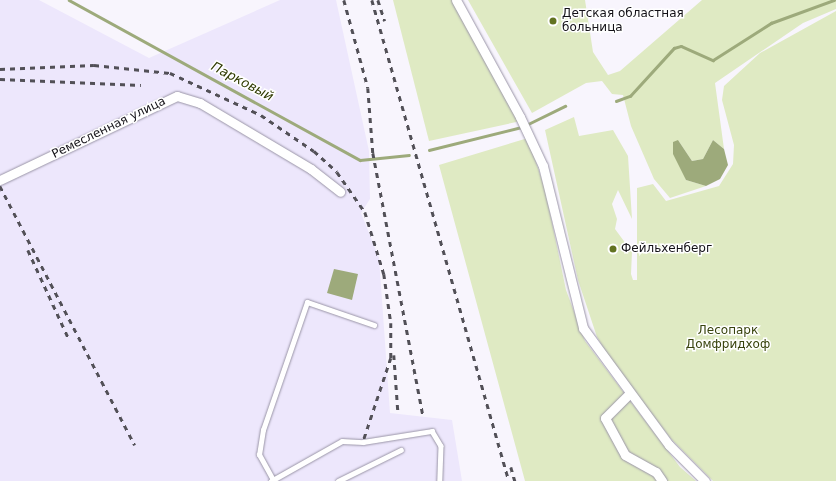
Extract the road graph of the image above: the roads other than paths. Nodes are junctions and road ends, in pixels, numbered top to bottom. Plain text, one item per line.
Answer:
1 (456, 0) edge
2 (0, 180) edge
3 (340, 192) dead end
4 (374, 325) dead end
5 (629, 394) junction
6 (401, 450) dead end
7 (272, 480) edge
8 (338, 481) edge
9 (440, 481) edge
10 (662, 481) edge
11 (705, 481) edge

1 - 5 street
2 - 3 street, Ремесленная улица
4 - 7 lane
5 - 10 street
5 - 11 street
6 - 8 lane
7 - 9 lane

